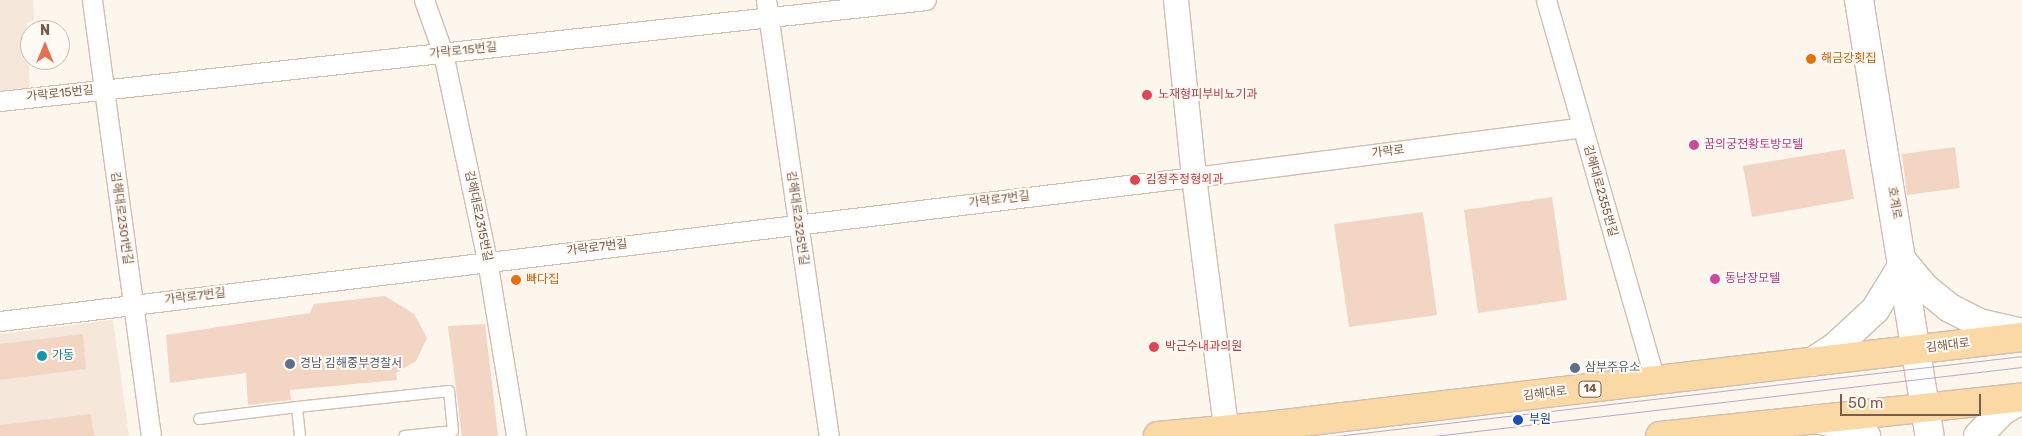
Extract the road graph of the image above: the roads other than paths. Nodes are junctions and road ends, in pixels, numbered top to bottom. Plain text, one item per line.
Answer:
1 (92, 0) edge
2 (424, 0) edge
3 (926, 0) edge
4 (1176, 0) edge
5 (1546, 0) edge
6 (1859, 0) edge
7 (767, 9) edge
8 (443, 53) junction
9 (104, 90) junction
10 (0, 101) edge
11 (1582, 126) junction
12 (1194, 177) junction
13 (798, 224) junction
14 (487, 260) junction
15 (1904, 263) junction
16 (133, 305) junction
17 (0, 321) edge
18 (2022, 333) edge
19 (2022, 337) edge
20 (1917, 350) junction
21 (1812, 362) junction
22 (1655, 381) junction
23 (2022, 398) edge
24 (297, 407) junction
25 (1924, 407) junction
26 (1816, 418) junction
27 (199, 419) dead end
28 (1226, 432) edge
29 (151, 436) edge
30 (300, 436) edge
31 (404, 436) edge
32 (516, 436) edge
33 (829, 436) edge
34 (1158, 436) edge
35 (1660, 436) edge
36 (1866, 436) edge
37 (1917, 436) edge
38 (1930, 436) edge
39 (1978, 436) edge

1 - 9 street, 김해대로2301번길
2 - 8 street, 김해대로2315번길
3 - 7 street, 가락로15번길
4 - 12 street
5 - 11 street, 김해대로2355번길
6 - 15 main road, 호계로
7 - 8 street, 가락로15번길
7 - 13 street, 김해대로2325번길
8 - 9 street, 가락로15번길
8 - 14 street, 김해대로2315번길
9 - 10 street, 가락로15번길
9 - 16 street, 김해대로2301번길
11 - 12 street, 가락로
11 - 22 street, 김해대로2355번길
12 - 13 street, 가락로7번길
12 - 28 street
13 - 14 street, 가락로7번길
13 - 33 street, 김해대로2325번길
14 - 16 street, 가락로7번길
14 - 32 street, 김해대로2315번길
15 - 18 main road
15 - 20 main road, 호계로
15 - 21 main road
16 - 17 street, 가락로7번길
16 - 29 street, 김해대로2301번길
19 - 20 main road, 김해대로 / 14
20 - 21 main road, 김해대로 / 14
20 - 25 main road, 호계로
21 - 22 main road, 김해대로 / 14
22 - 28 main road, 김해대로 / 14
23 - 25 main road
23 - 39 main road
24 - 27 lane
24 - 30 lane
24 - 31 lane
25 - 26 main road
25 - 37 main road, 호계로
25 - 38 main road, 호계로
26 - 35 main road
26 - 36 main road
28 - 34 main road, 김해대로 / 14

